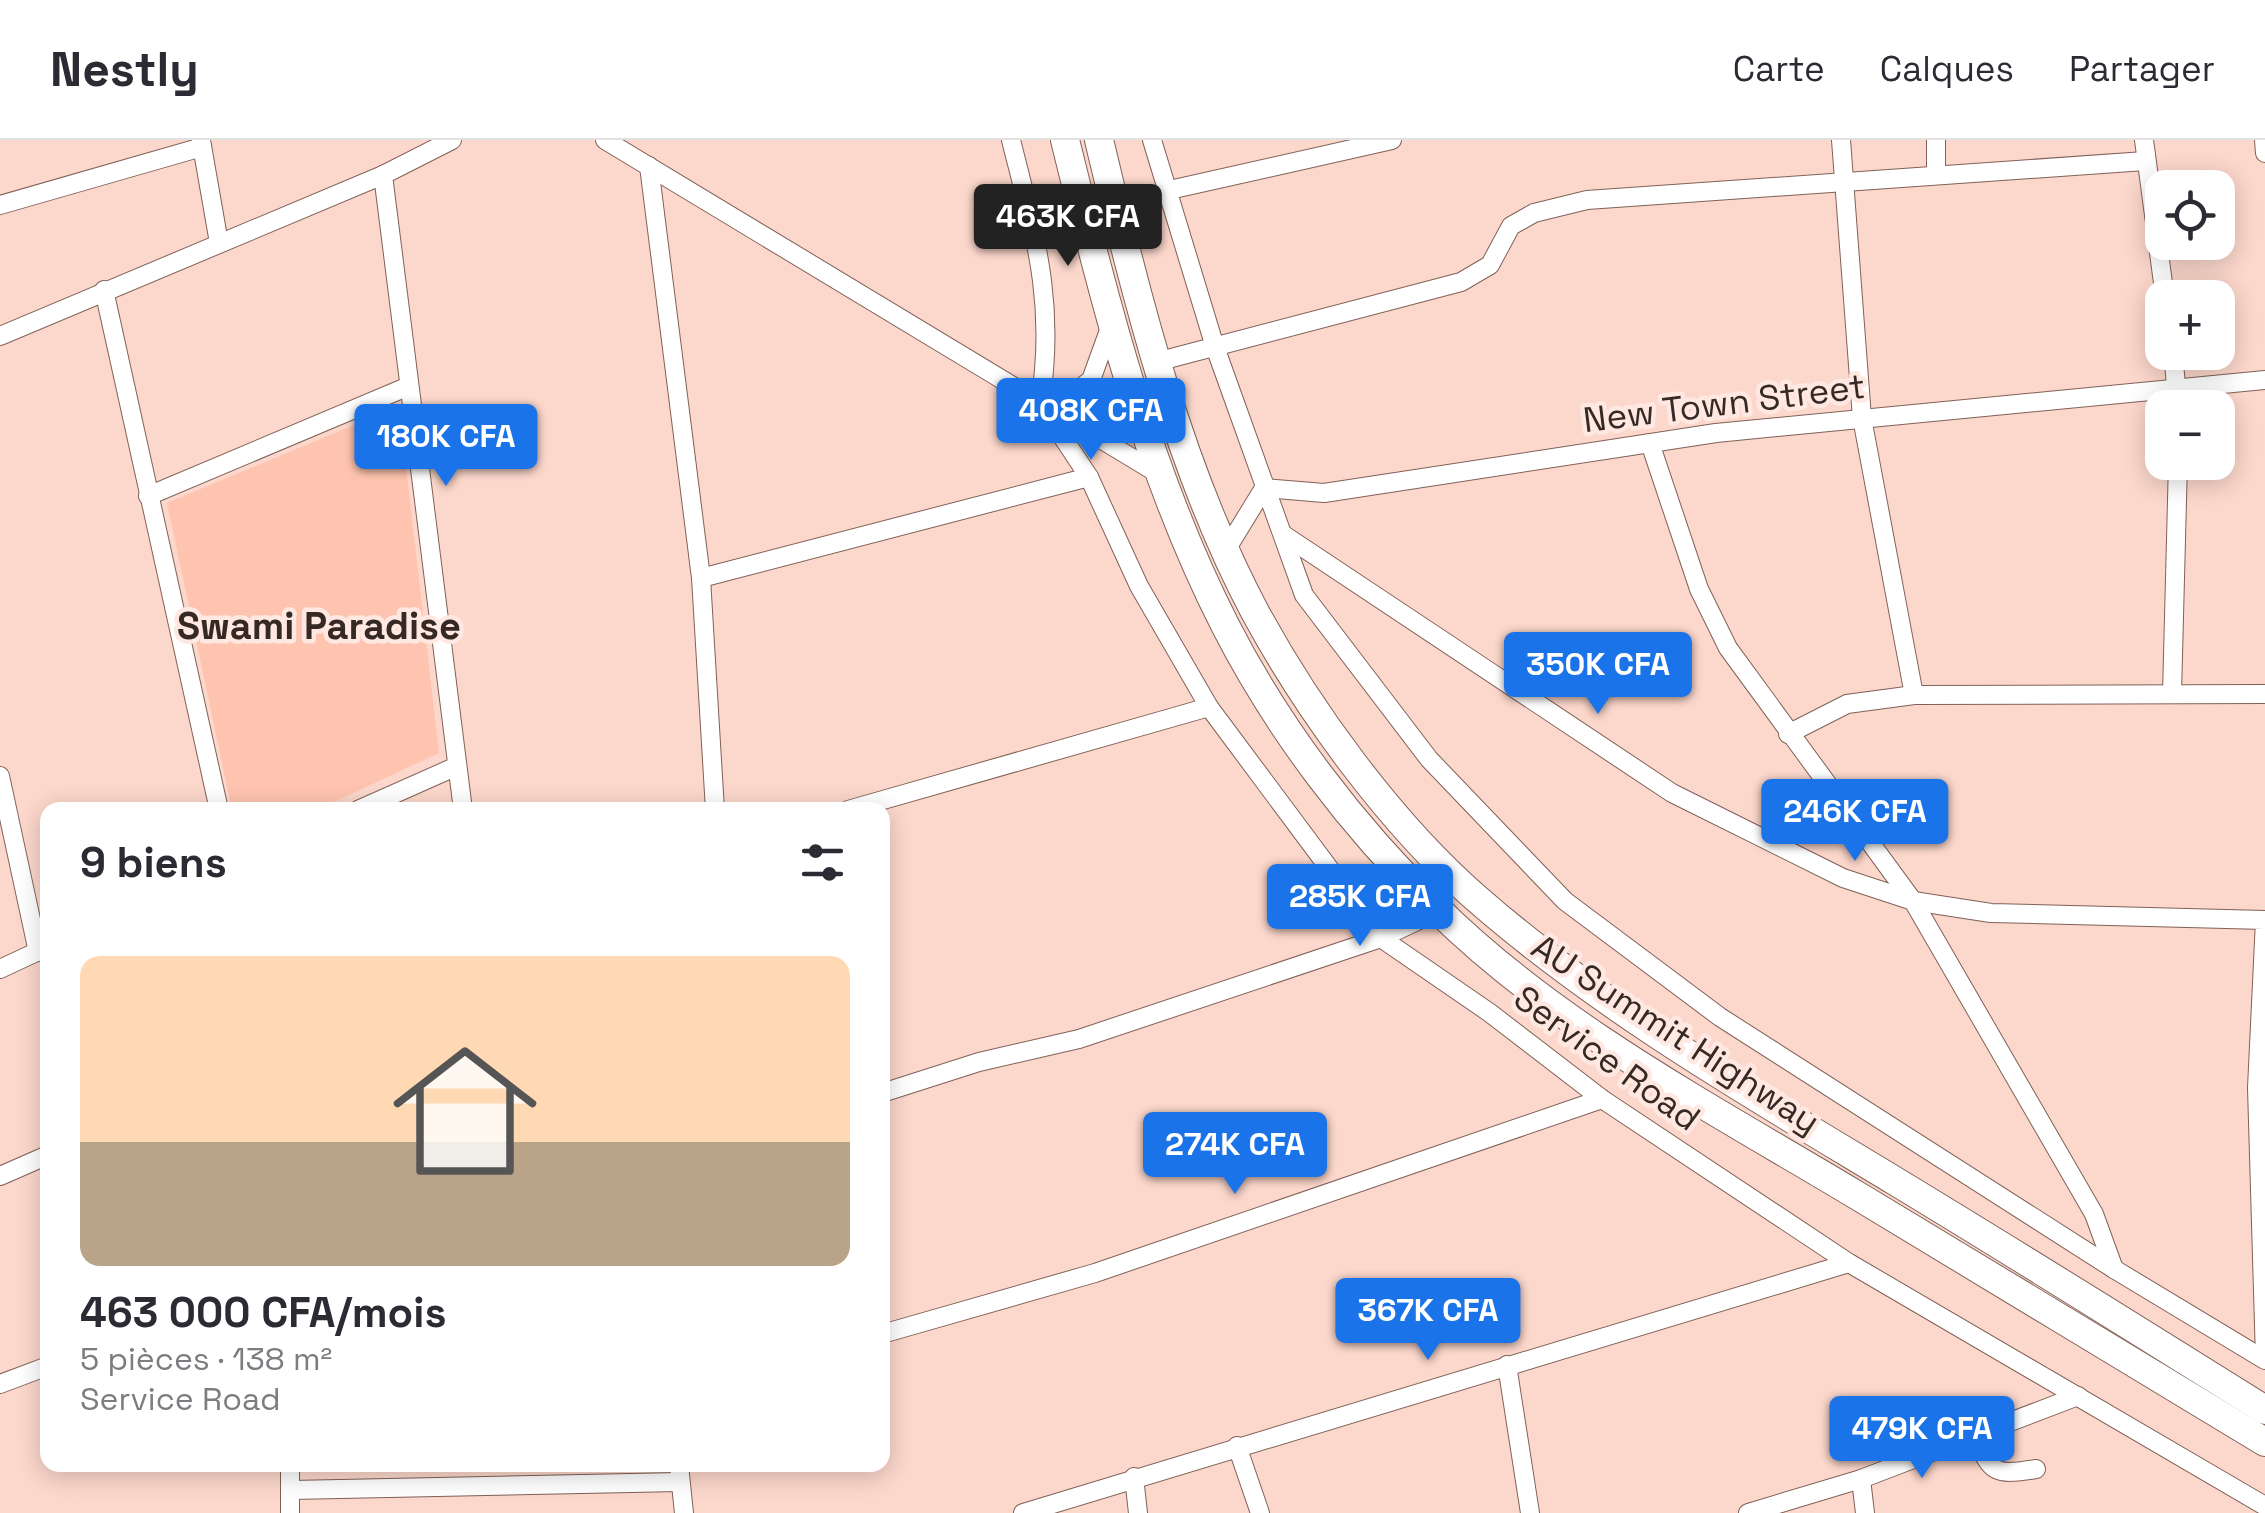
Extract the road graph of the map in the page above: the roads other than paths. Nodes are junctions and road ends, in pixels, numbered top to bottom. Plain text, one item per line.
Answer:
1 (452, 140) edge
2 (605, 140) edge
3 (1011, 140) edge
4 (1065, 140) edge
5 (1099, 140) edge
6 (1152, 140) edge
7 (1392, 140) edge
8 (1841, 140) edge
9 (1936, 140) edge
10 (2144, 140) edge
11 (2264, 140) edge
12 (201, 144) edge
13 (2265, 152) edge
14 (2145, 161) junction
15 (650, 166) junction
16 (1936, 172) junction
17 (383, 174) junction
18 (1842, 180) junction
19 (1165, 191) junction
20 (0, 205) edge
21 (219, 243) junction
22 (2162, 280) edge
23 (104, 290) junction
24 (1112, 321) junction
25 (0, 336) edge
26 (1215, 347) junction
27 (1160, 362) junction
28 (2265, 380) edge
29 (410, 386) junction
30 (2219, 390) edge
31 (2145, 401) edge
32 (1046, 407) junction
33 (1862, 418) junction
34 (1650, 443) junction
35 (1157, 473) junction
36 (1089, 477) junction
37 (2178, 480) edge
38 (1264, 488) junction
39 (148, 496) junction
40 (1284, 534) junction
41 (1226, 550) junction
42 (701, 578) junction
43 (2172, 694) junction
44 (2265, 694) edge
45 (1914, 695) junction
46 (1209, 707) junction
47 (1788, 734) junction
48 (457, 766) junction
49 (0, 776) edge
50 (217, 802) edge
51 (376, 802) edge
52 (461, 802) edge
53 (715, 802) edge
54 (876, 802) edge
55 (1913, 901) junction
56 (1438, 911) junction
57 (1381, 938) junction
58 (40, 942) edge
59 (40, 951) edge
60 (0, 968) edge
61 (2264, 1001) edge
62 (890, 1090) edge
63 (1602, 1099) junction
64 (40, 1158) edge
65 (0, 1176) edge
66 (1849, 1264) junction
67 (2114, 1269) junction
68 (890, 1332) edge
69 (2265, 1360) edge
70 (1507, 1365) junction
71 (40, 1369) edge
72 (0, 1384) edge
73 (2078, 1396) junction
74 (2265, 1410) edge
75 (1974, 1436) junction
76 (2265, 1442) edge
77 (1236, 1446) junction
78 (2036, 1469) dead end
79 (290, 1472) edge
80 (680, 1474) edge
81 (1134, 1478) junction
82 (1862, 1480) junction
83 (291, 1490) junction
84 (2265, 1506) edge
85 (290, 1513) edge
86 (684, 1513) edge
87 (1023, 1513) edge
88 (1138, 1513) edge
89 (1260, 1513) edge
90 (1530, 1513) edge
91 (1748, 1513) edge
92 (1865, 1513) edge

1 - 17 street
2 - 15 street
3 - 32 street
4 - 24 main road, AU Summit Highway
5 - 27 main road, AU Summit Highway
6 - 19 street
7 - 19 street
8 - 18 street
9 - 16 street
10 - 14 street
11 - 13 street
12 - 20 street
12 - 21 street
14 - 16 street
14 - 22 street
15 - 32 street
15 - 42 street
16 - 18 street
17 - 21 street
17 - 29 street
18 - 26 street
18 - 33 street
19 - 26 street
21 - 23 street
23 - 25 street
23 - 39 street
24 - 32 street
24 - 35 main road, AU Summit Highway
26 - 27 street
26 - 38 street
27 - 41 main road, AU Summit Highway
28 - 30 street, New Town Street
29 - 39 street
29 - 48 street
31 - 33 street, New Town Street
32 - 35 street
32 - 36 street, Service Road
33 - 34 street, New Town Street
33 - 45 street
34 - 38 street, New Town Street
34 - 47 street
35 - 56 main road, AU Summit Highway
36 - 42 street
36 - 46 street, Service Road
37 - 43 street
38 - 40 street
38 - 41 street
39 - 50 street
40 - 55 street
40 - 67 street
41 - 74 main road, AU Summit Highway
42 - 53 street
43 - 44 street
43 - 45 street
45 - 47 street
46 - 54 street
46 - 57 street, Service Road
47 - 55 street
48 - 51 street
48 - 52 street
49 - 58 street
55 - 61 street
55 - 67 street
56 - 57 street
56 - 76 main road, AU Summit Highway
57 - 62 street
57 - 63 street, Service Road
59 - 60 street
61 - 69 street
63 - 66 street, Service Road
63 - 68 street
64 - 65 street
66 - 70 street
66 - 73 street, Service Road
67 - 69 street
70 - 77 street
70 - 90 street
71 - 72 street
73 - 75 street
73 - 84 street, Service Road
75 - 78 street
75 - 82 street
77 - 81 street
77 - 89 street
79 - 83 street
80 - 83 street
80 - 86 street
81 - 87 street
81 - 88 street
82 - 91 street
82 - 92 street
83 - 85 street

